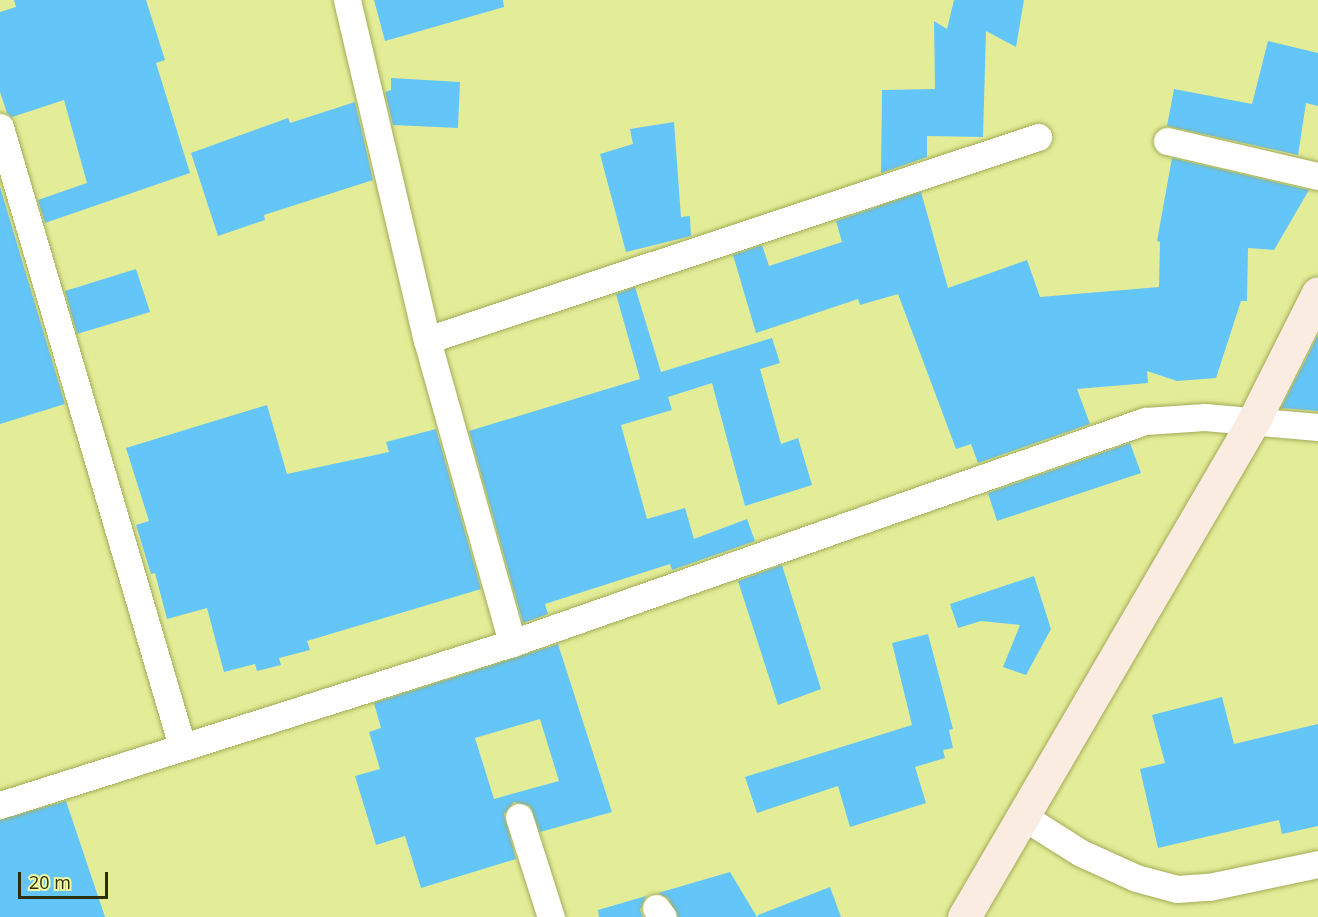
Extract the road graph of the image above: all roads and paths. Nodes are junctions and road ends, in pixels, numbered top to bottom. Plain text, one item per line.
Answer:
1 (347, 0) edge
2 (0, 127) edge
3 (1038, 137) dead end
4 (1167, 141) dead end
5 (1318, 176) edge
6 (1318, 293) edge
7 (428, 340) junction
8 (1253, 422) junction
9 (1318, 427) edge
10 (512, 643) junction
11 (182, 746) junction
12 (0, 805) edge
13 (519, 818) dead end
14 (1024, 818) junction
15 (1318, 864) edge
16 (551, 917) edge
17 (964, 917) edge

1 - 7 street
2 - 11 street
3 - 7 street
4 - 5 street
6 - 8 main road
7 - 10 street
8 - 9 street
8 - 10 street
8 - 14 main road
10 - 11 street
11 - 12 street
13 - 16 street
14 - 15 street
14 - 17 main road

